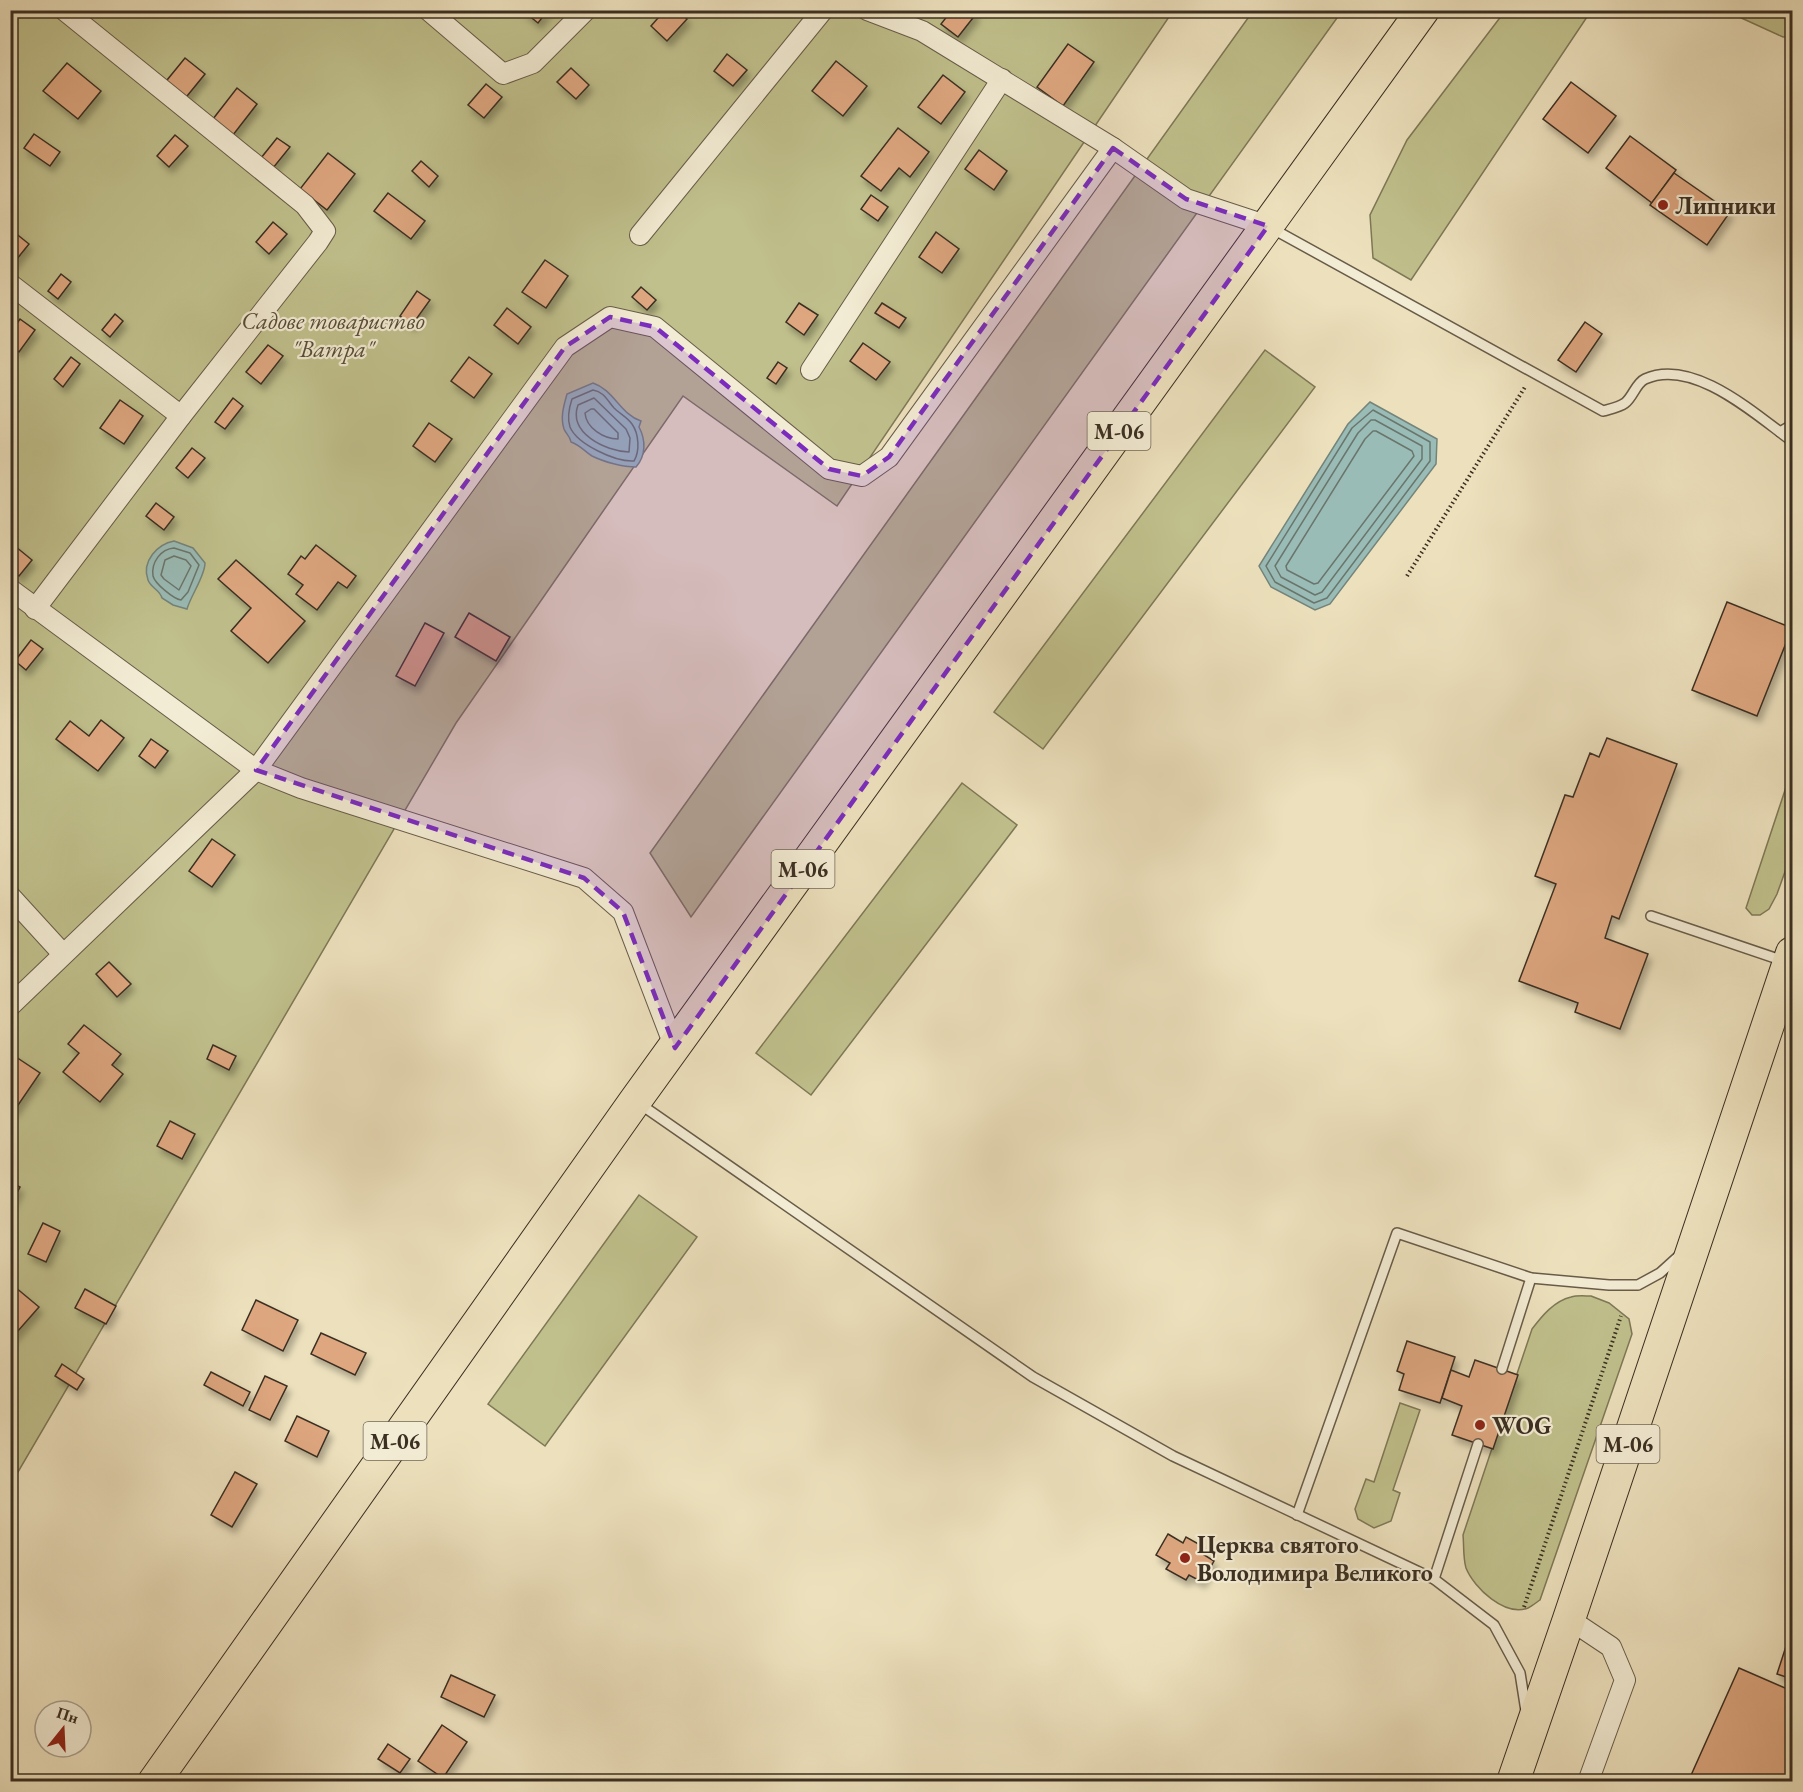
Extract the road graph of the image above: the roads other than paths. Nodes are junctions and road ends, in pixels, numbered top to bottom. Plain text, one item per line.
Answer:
1 (64, 10) edge
2 (428, 10) edge
3 (586, 10) edge
4 (823, 10) edge
5 (867, 10) edge
6 (1423, 10) edge
7 (1002, 79) junction
8 (1113, 148) junction
9 (1268, 226) junction
10 (640, 235) dead end
11 (10, 284) edge
12 (811, 370) dead end
13 (180, 416) junction
14 (1792, 425) edge
15 (1780, 432) junction
16 (1792, 441) edge
17 (10, 589) edge
18 (35, 609) junction
19 (256, 770) junction
20 (10, 896) edge
21 (1651, 916) dead end
22 (63, 954) junction
23 (1791, 958) edge
24 (10, 1006) edge
25 (675, 1048) junction
26 (635, 1101) junction
27 (1697, 1238) junction
28 (1532, 1278) junction
29 (1502, 1369) dead end
30 (1478, 1444) dead end
31 (1297, 1515) junction
32 (1434, 1579) junction
33 (1569, 1619) junction
34 (1530, 1733) junction
35 (154, 1782) edge
36 (1513, 1782) edge
37 (1588, 1782) edge

1 - 13 street
2 - 3 street
4 - 10 street
5 - 7 street
6 - 9 highway, М-06
7 - 8 street
7 - 12 street
8 - 9 street
8 - 19 street
9 - 15 lane
9 - 25 highway, М-06
11 - 13 street
13 - 18 street
14 - 15 lane
15 - 16 lane
17 - 18 street
18 - 19 street
19 - 22 street
19 - 25 street
20 - 22 street
21 - 23 lane
22 - 24 street
23 - 27 highway, М-06
25 - 26 highway, М-06
26 - 31 lane
26 - 35 highway, М-06
27 - 28 lane
27 - 33 highway, М-06
28 - 29 lane
28 - 31 lane
30 - 32 lane
31 - 32 lane
32 - 34 lane
33 - 34 highway, М-06
33 - 37 street
34 - 36 highway, М-06

